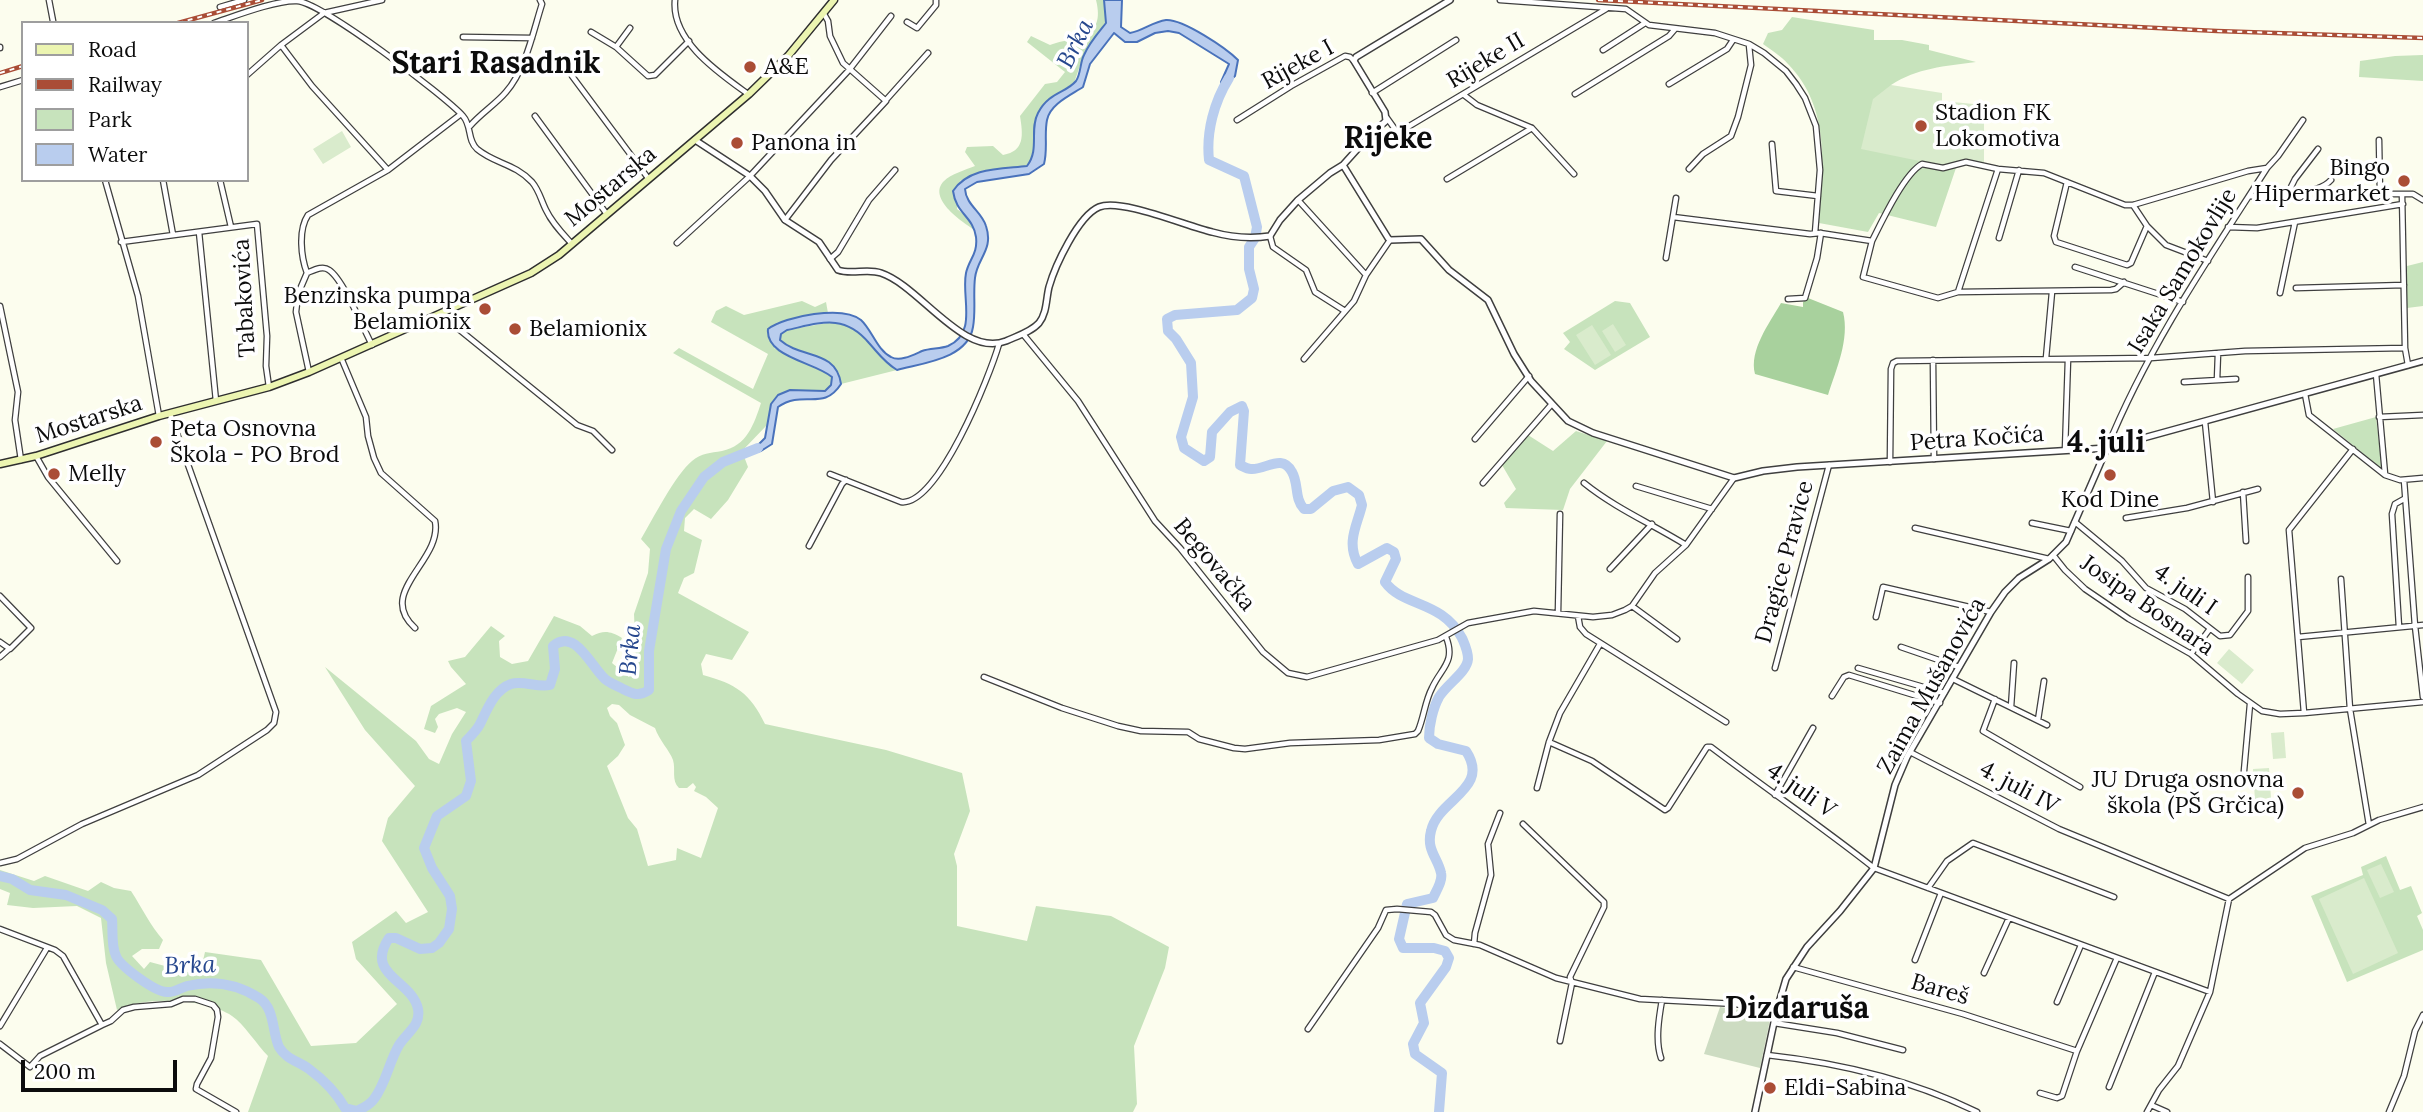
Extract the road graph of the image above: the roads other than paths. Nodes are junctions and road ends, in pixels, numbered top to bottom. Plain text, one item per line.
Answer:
1 (49, 0) edge
2 (244, 0) edge
3 (382, 0) edge
4 (540, 0) edge
5 (674, 0) edge
6 (834, 0) edge
7 (936, 0) edge
8 (1450, 0) edge
9 (1500, 0) edge
10 (220, 7) dead end
11 (1608, 8) junction
12 (324, 13) junction
13 (824, 14) junction
14 (891, 16) dead end
15 (53, 21) edge
16 (221, 21) edge
17 (907, 22) dead end
18 (1645, 23) junction
19 (630, 28) dead end
20 (1675, 29) junction
21 (591, 32) dead end
22 (463, 37) dead end
23 (532, 38) junction
24 (1456, 40) dead end
25 (1733, 40) junction
26 (689, 41) junction
27 (1749, 44) junction
28 (281, 46) junction
29 (616, 47) junction
30 (1603, 50) dead end
31 (928, 54) dead end
32 (1354, 61) junction
33 (849, 70) junction
34 (248, 74) edge
35 (572, 76) dead end
36 (21, 81) edge
37 (1668, 84) dead end
38 (0, 87) edge
39 (1373, 93) junction
40 (749, 94) junction
41 (1575, 94) dead end
42 (1464, 95) junction
43 (886, 100) junction
44 (461, 114) junction
45 (535, 116) dead end
46 (1387, 118) junction
47 (1237, 120) dead end
48 (2303, 120) dead end
49 (470, 127) junction
50 (1532, 128) junction
51 (695, 140) junction
52 (2379, 140) dead end
53 (1772, 144) dead end
54 (2318, 149) dead end
55 (1343, 166) junction
56 (2267, 168) junction
57 (1689, 169) dead end
58 (1998, 169) junction
59 (388, 170) junction
60 (895, 170) dead end
61 (2019, 170) junction
62 (1574, 174) dead end
63 (750, 176) junction
64 (648, 178) junction
65 (1447, 179) dead end
66 (2331, 180) dead end
67 (106, 182) edge
68 (163, 182) edge
69 (220, 182) edge
70 (2067, 182) junction
71 (2288, 193) junction
72 (2402, 194) junction
73 (1818, 196) junction
74 (2249, 197) junction
75 (1676, 198) dead end
76 (1298, 200) junction
77 (2423, 200) edge
78 (2403, 204) junction
79 (2133, 205) junction
80 (606, 213) junction
81 (1673, 217) junction
82 (785, 220) junction
83 (2295, 222) junction
84 (2147, 226) junction
85 (231, 227) junction
86 (2228, 227) junction
87 (198, 232) junction
88 (1818, 233) junction
89 (173, 235) junction
90 (1268, 237) junction
91 (2000, 238) dead end
92 (1390, 240) junction
93 (1872, 241) junction
94 (121, 242) junction
95 (677, 243) dead end
96 (572, 244) junction
97 (1666, 258) dead end
98 (830, 259) junction
99 (2208, 261) junction
100 (2076, 267) dead end
101 (307, 273) junction
102 (1366, 275) junction
103 (2123, 282) junction
104 (2404, 285) junction
105 (2296, 288) dead end
106 (1958, 292) junction
107 (2052, 292) junction
108 (2280, 293) dead end
109 (1788, 299) dead end
110 (2183, 302) junction
111 (0, 306) edge
112 (1346, 311) junction
113 (440, 314) junction
114 (1023, 334) junction
115 (999, 344) junction
116 (372, 346) junction
117 (2405, 348) junction
118 (2218, 353) junction
119 (2046, 358) junction
120 (2151, 358) junction
121 (1304, 359) dead end
122 (2068, 359) junction
123 (342, 360) junction
124 (1933, 360) junction
125 (2423, 361) edge
126 (2408, 365) junction
127 (309, 372) junction
128 (2376, 374) junction
129 (1529, 376) junction
130 (2236, 379) dead end
131 (2217, 380) junction
132 (2184, 382) dead end
133 (269, 387) junction
134 (2305, 394) junction
135 (216, 401) junction
136 (1551, 405) junction
137 (170, 414) junction
138 (2423, 415) edge
139 (159, 416) junction
140 (2379, 417) junction
141 (2205, 422) junction
142 (1475, 439) dead end
143 (2107, 448) junction
144 (2353, 449) junction
145 (612, 450) dead end
146 (2065, 450) junction
147 (36, 456) junction
148 (1934, 459) junction
149 (22, 460) junction
150 (1890, 462) junction
151 (0, 464) edge
152 (1829, 465) junction
153 (830, 474) dead end
154 (2385, 475) junction
155 (1734, 478) junction
156 (2423, 478) edge
157 (846, 480) junction
158 (2404, 480) junction
159 (1584, 482) dead end
160 (1483, 484) dead end
161 (1636, 486) dead end
162 (2259, 489) dead end
163 (2243, 492) junction
164 (2404, 499) junction
165 (2213, 502) junction
166 (1712, 509) junction
167 (1560, 514) dead end
168 (2126, 518) dead end
169 (2075, 522) junction
170 (2032, 523) dead end
171 (1652, 524) junction
172 (1915, 528) dead end
173 (2072, 531) junction
174 (2245, 541) dead end
175 (1686, 545) junction
176 (809, 546) dead end
177 (2051, 557) junction
178 (117, 561) dead end
179 (1611, 569) dead end
180 (2248, 577) dead end
181 (2341, 579) dead end
182 (0, 596) edge
183 (1632, 606) junction
184 (1991, 612) junction
185 (1558, 613) junction
186 (1578, 616) junction
187 (1876, 617) dead end
188 (2423, 625) edge
189 (2414, 626) junction
190 (2399, 627) junction
191 (415, 628) dead end
192 (2209, 629) junction
193 (2344, 632) junction
194 (1448, 635) junction
195 (2298, 637) junction
196 (1676, 639) dead end
197 (0, 642) edge
198 (1601, 643) junction
199 (1901, 647) dead end
200 (9, 649) junction
201 (2191, 654) junction
202 (0, 656) edge
203 (2014, 663) dead end
204 (1959, 667) junction
205 (1775, 668) dead end
206 (1858, 668) dead end
207 (984, 677) dead end
208 (1953, 679) junction
209 (2044, 681) dead end
210 (1946, 693) junction
211 (1832, 696) dead end
212 (2423, 696) edge
213 (1995, 699) junction
214 (2423, 702) edge
215 (1940, 703) junction
216 (2250, 704) junction
217 (2011, 707) junction
218 (2350, 709) junction
219 (2304, 713) junction
220 (2038, 720) junction
221 (1726, 722) dead end
222 (2048, 725) dead end
223 (1813, 728) dead end
224 (1549, 743) junction
225 (1910, 752) junction
226 (2243, 782) dead end
227 (2080, 787) dead end
228 (1537, 788) dead end
229 (1775, 795) junction
230 (2423, 807) edge
231 (1500, 813) dead end
232 (1522, 824) dead end
233 (2369, 825) junction
234 (0, 863) edge
235 (1874, 868) junction
236 (1928, 888) junction
237 (1941, 893) junction
238 (2115, 897) dead end
239 (2229, 899) junction
240 (2009, 918) junction
241 (0, 929) edge
242 (1474, 944) junction
243 (2081, 945) junction
244 (47, 948) junction
245 (2116, 958) junction
246 (1915, 960) dead end
247 (1792, 967) junction
248 (2155, 972) junction
249 (1984, 973) dead end
250 (1572, 983) junction
251 (2210, 992) junction
252 (1662, 999) junction
253 (2057, 1002) dead end
254 (1776, 1013) junction
255 (2423, 1015) edge
256 (1774, 1023) junction
257 (102, 1025) junction
258 (0, 1026) edge
259 (1308, 1029) dead end
260 (1560, 1041) dead end
261 (0, 1044) edge
262 (1903, 1050) dead end
263 (2077, 1051) junction
264 (1767, 1055) junction
265 (1661, 1058) dead end
266 (2109, 1087) dead end
267 (2040, 1093) dead end
268 (2151, 1105) junction
269 (236, 1112) edge
270 (1755, 1112) edge
271 (1977, 1112) edge
272 (2147, 1112) edge
273 (2167, 1112) edge
274 (2389, 1112) edge

1 - 15 street
2 - 10 street
3 - 12 street
4 - 23 street
5 - 26 street
6 - 13 main road, Mostarska
7 - 17 street
8 - 32 street
9 - 11 street
11 - 18 street
11 - 42 street, Rijeke II
12 - 16 street
12 - 28 street
12 - 44 street
13 - 33 street
13 - 40 main road, Mostarska
14 - 33 street
18 - 20 street
18 - 30 street
19 - 29 street
20 - 25 street
20 - 41 street
21 - 29 street
22 - 23 street
23 - 49 street
24 - 39 street
25 - 27 street
25 - 37 street
26 - 29 street
26 - 40 street
27 - 57 street
27 - 73 street
28 - 34 street
28 - 59 street
31 - 43 street
32 - 39 street, Rijeke I
32 - 47 street, Rijeke I
33 - 43 street
33 - 63 street
35 - 64 street
36 - 38 street
39 - 46 street, Rijeke I
40 - 51 main road, Mostarska
42 - 46 street, Rijeke II
42 - 50 street
43 - 82 street
44 - 49 street
44 - 59 street
45 - 80 street
46 - 55 street
48 - 56 street, Isaka Samokovlije
49 - 96 street
50 - 62 street
50 - 65 street
51 - 63 street
51 - 64 main road, Mostarska
52 - 72 street
53 - 73 street
54 - 71 street
55 - 76 street
55 - 92 street
56 - 74 street, Isaka Samokovlije
56 - 79 street
58 - 61 street
58 - 93 street
58 - 106 street
59 - 101 street
60 - 98 street
61 - 70 street
61 - 91 street
63 - 82 street
63 - 95 street
64 - 80 main road, Mostarska
66 - 71 street
67 - 94 street
68 - 89 street
69 - 85 street
70 - 79 street
70 - 84 street
71 - 74 street
72 - 77 street
72 - 78 street
73 - 88 street
74 - 86 street, Isaka Samokovlije
75 - 81 street
76 - 90 street
76 - 102 street
78 - 83 street
78 - 104 street
79 - 84 street
80 - 96 main road, Mostarska
81 - 88 street
81 - 97 street
82 - 98 street
83 - 86 street
83 - 108 street
84 - 99 street
85 - 87 street, Tabakovića
85 - 133 street, Tabakovića
86 - 99 street, Isaka Samokovlije
87 - 89 street, Tabakovića
87 - 135 street, Tabakovića
88 - 93 street
88 - 109 street
89 - 94 street, Tabakovića
90 - 112 street
90 - 114 street
92 - 102 street
92 - 129 street
93 - 106 street
94 - 139 street
96 - 113 main road, Mostarska
98 - 115 street
99 - 110 street, Isaka Samokovlije
100 - 103 street
101 - 116 street
101 - 127 street
102 - 112 street
103 - 107 street
103 - 110 street
104 - 105 street
104 - 117 street
106 - 107 street
107 - 119 street
110 - 120 street, Isaka Samokovlije
111 - 149 street
112 - 121 street
113 - 116 main road, Mostarska
113 - 145 street
114 - 115 street
114 - 194 street, Begovačka
115 - 157 street
116 - 123 main road, Mostarska
117 - 118 street
117 - 126 street
118 - 120 street
118 - 131 street
119 - 122 street
119 - 124 street
120 - 122 street
120 - 143 street, Isaka Samokovlije
122 - 146 street
123 - 127 main road, Mostarska
123 - 191 street
124 - 148 street
124 - 150 street
125 - 126 street, Petra Kočića
126 - 128 street, Petra Kočića
127 - 133 main road, Mostarska
128 - 134 street, Petra Kočića
128 - 140 street
129 - 136 street
129 - 142 street
130 - 131 street
131 - 132 street
133 - 135 main road, Mostarska
134 - 141 street, Petra Kočića
134 - 144 street
135 - 137 main road, Mostarska
136 - 155 street
136 - 160 street
137 - 139 main road, Mostarska
137 - 234 street
138 - 140 street
139 - 147 main road, Mostarska
140 - 154 street
141 - 143 street, Petra Kočića
141 - 165 street
143 - 146 street, Petra Kočića
143 - 169 street, Zaima Mušanovića
144 - 154 street
144 - 195 street
146 - 148 street, Petra Kočića
147 - 149 main road, Mostarska
147 - 178 street
148 - 150 street, Petra Kočića
149 - 151 main road, Mostarska
150 - 152 street, Petra Kočića
152 - 155 street, Petra Kočića
152 - 205 street, Dragice Pravice
153 - 157 street
154 - 158 street
155 - 166 street
156 - 158 street
157 - 176 street
158 - 164 street
159 - 171 street
161 - 166 street
162 - 163 street
163 - 165 street
163 - 174 street
164 - 189 street
164 - 190 street
165 - 168 street
166 - 175 street
167 - 185 street
169 - 173 street, Zaima Mušanovića
169 - 192 street, 4. juli I
170 - 173 street
171 - 175 street
171 - 179 street
172 - 177 street
173 - 177 street, Zaima Mušanovića
175 - 183 street
177 - 184 street, Zaima Mušanovića
177 - 201 street, Josipa Bosnara
180 - 192 street, 4. juli I
181 - 193 street
182 - 200 street
183 - 186 street
183 - 196 street
184 - 187 street
184 - 204 street, Zaima Mušanovića
185 - 186 street
185 - 194 street
186 - 198 street
188 - 189 street
189 - 190 street
189 - 212 street
190 - 193 street
192 - 201 street
193 - 195 street
193 - 218 street
194 - 207 street
195 - 219 street
197 - 200 street
198 - 221 street
198 - 224 street
199 - 204 street
200 - 202 street
201 - 216 street, Josipa Bosnara
203 - 217 street
204 - 208 street, Zaima Mušanovića
206 - 210 street
208 - 210 street, Zaima Mušanovića
208 - 213 street
209 - 220 street
210 - 215 street, Zaima Mušanovića
211 - 215 street
213 - 217 street
213 - 227 street
214 - 218 street, Josipa Bosnara
215 - 225 street, Zaima Mušanovića
216 - 219 street, Josipa Bosnara
216 - 226 street
217 - 220 street
218 - 219 street, Josipa Bosnara
218 - 233 street
220 - 222 street
223 - 229 street
224 - 228 street
224 - 229 street, 4. juli V
225 - 235 street, Zaima Mušanovića
225 - 239 street, 4. juli IV
229 - 235 street, 4. juli V
230 - 233 street
231 - 242 street
232 - 250 street
233 - 239 street
235 - 236 street
235 - 247 street, Zaima Mušanovića
236 - 237 street
236 - 238 street
237 - 240 street
237 - 246 street, Bareš
239 - 251 street
240 - 243 street
240 - 249 street, Bareš
241 - 244 street
242 - 250 street
242 - 259 street
243 - 245 street
243 - 253 street
244 - 257 street
244 - 258 street
245 - 248 street
245 - 263 street
247 - 254 street, Zaima Mušanovića
247 - 263 street, Bareš
248 - 251 street
248 - 266 street
250 - 252 street
250 - 260 street
251 - 268 street
252 - 254 street
252 - 265 street
254 - 256 street, Zaima Mušanovića
255 - 274 street
256 - 262 street
256 - 264 street, Zaima Mušanovića
257 - 261 street
257 - 269 street
263 - 267 street
264 - 270 street, Zaima Mušanovića
264 - 271 street
268 - 272 street
268 - 273 street

